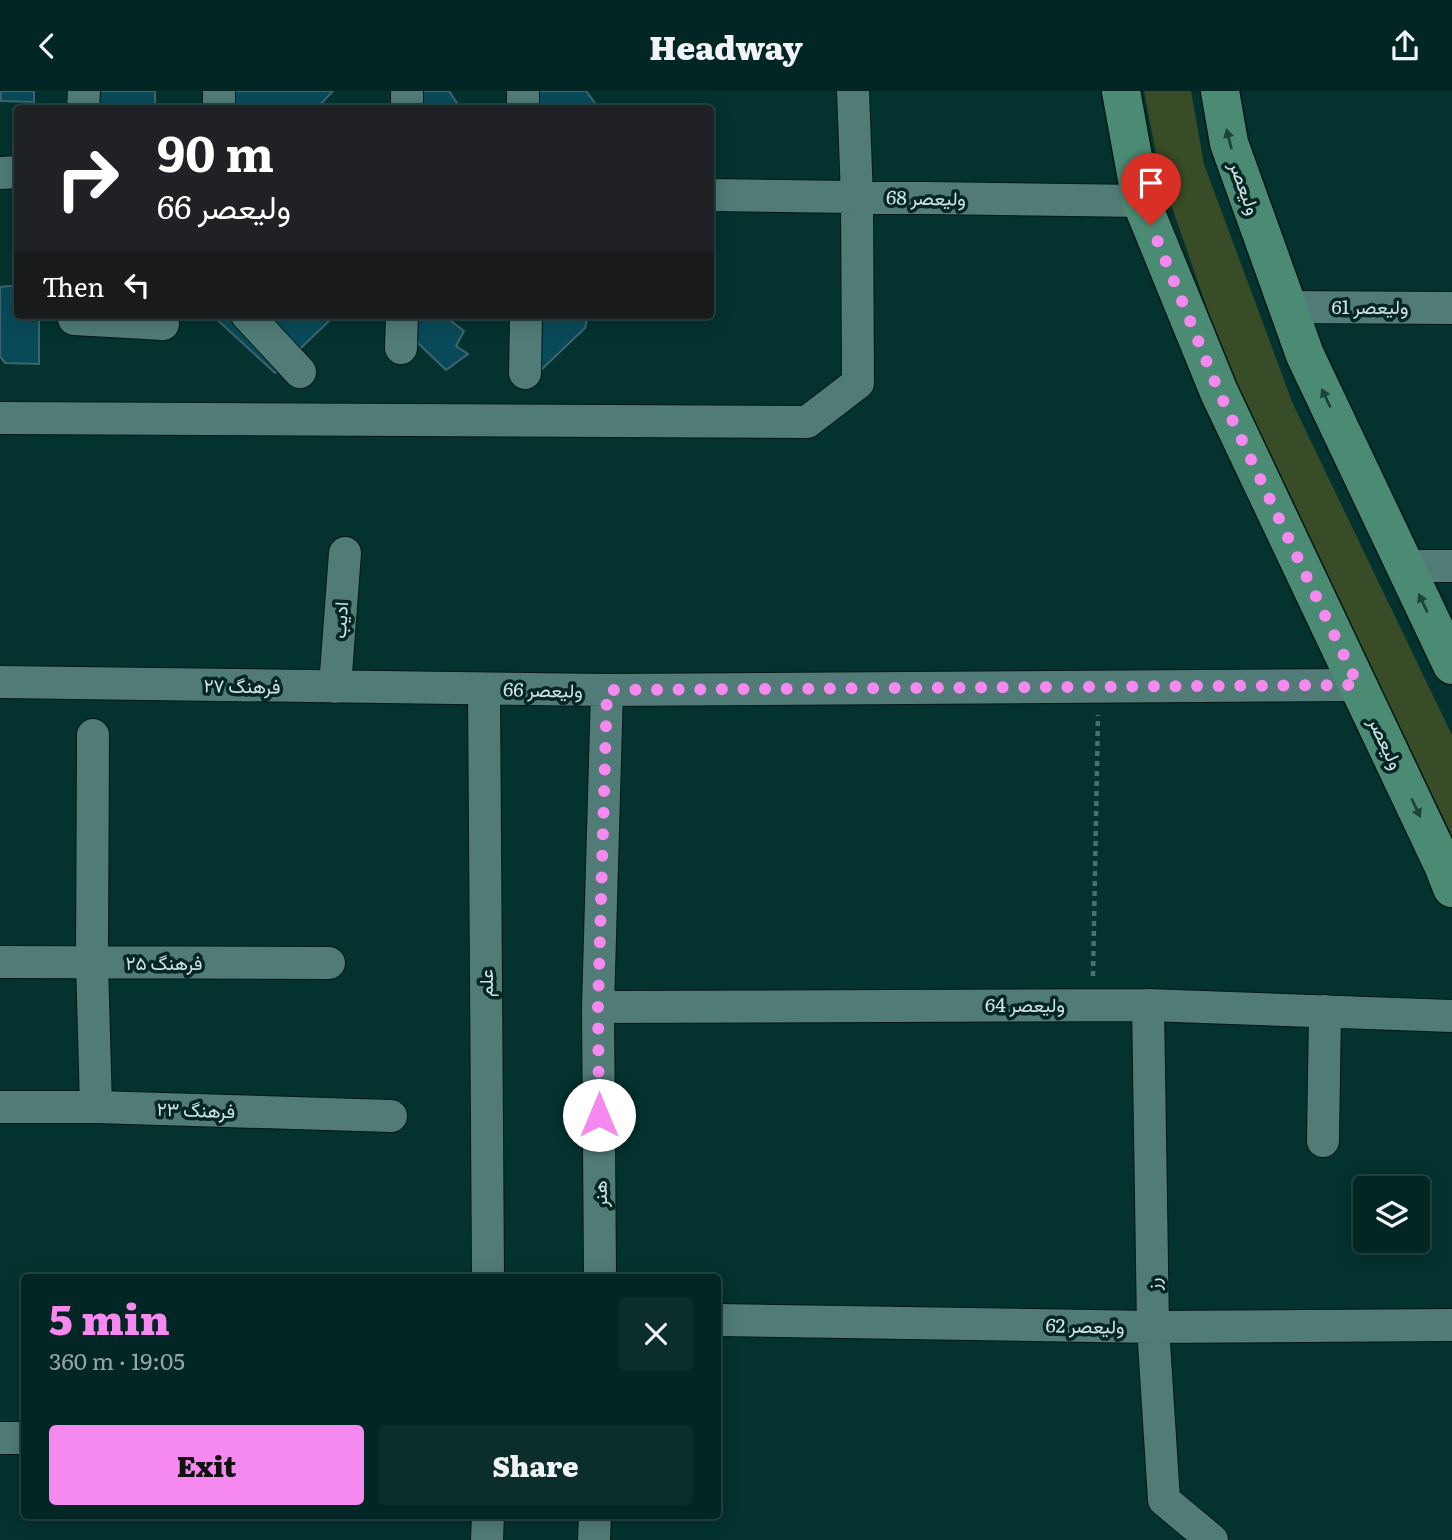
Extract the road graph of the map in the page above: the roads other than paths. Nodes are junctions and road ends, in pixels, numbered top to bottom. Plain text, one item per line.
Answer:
1 (853, 91) edge
2 (1121, 91) edge
3 (1220, 91) edge
4 (714, 195) edge
5 (857, 197) junction
6 (1141, 201) junction
7 (1288, 307) junction
8 (1452, 308) edge
9 (74, 319) edge
10 (251, 319) edge
11 (402, 319) edge
12 (526, 319) edge
13 (163, 324) dead end
14 (401, 348) dead end
15 (300, 372) dead end
16 (526, 373) dead end
17 (0, 418) edge
18 (345, 553) dead end
19 (1405, 566) junction
20 (1452, 566) edge
21 (1452, 665) edge
22 (0, 682) edge
23 (1358, 685) junction
24 (335, 687) junction
25 (484, 689) junction
26 (607, 690) junction
27 (93, 735) dead end
28 (1452, 888) edge
29 (0, 962) edge
30 (92, 963) junction
31 (329, 963) dead end
32 (1148, 1005) junction
33 (598, 1007) junction
34 (1325, 1011) junction
35 (1452, 1016) edge
36 (0, 1107) edge
37 (96, 1107) junction
38 (391, 1116) dead end
39 (1323, 1142) dead end
40 (488, 1274) edge
41 (600, 1274) edge
42 (721, 1320) edge
43 (1452, 1325) edge
44 (1153, 1327) junction
45 (0, 1438) edge
46 (21, 1438) edge
47 (488, 1519) edge
48 (595, 1519) edge
49 (487, 1540) edge
50 (594, 1540) edge
51 (1212, 1540) edge

1 - 5 street
2 - 6 main road, ولیعصر
7 -> 3 main road, ولیعصر
4 - 5 street, ولیعصر 68
5 - 6 street, ولیعصر 68
5 - 17 street
6 - 23 main road, ولیعصر
7 - 8 street, ولیعصر 61
19 -> 7 main road, ولیعصر
9 - 13 street
10 - 15 street
11 - 14 street
12 - 16 street
18 - 24 street, ادیب
19 - 20 street
21 -> 19 main road, ولیعصر
22 - 24 street, فرهنگ ۲۷
23 - 26 street, ولیعصر 66
23 -> 28 main road, ولیعصر
24 - 25 street, فرهنگ ۲۷
25 - 26 street, ولیعصر 66
25 - 40 street, علم
26 - 33 street, هنر
27 - 30 street
29 - 30 street, فرهنگ ۲۵
30 - 31 street, فرهنگ ۲۵
30 - 37 street
32 - 33 street, ولیعصر 64
32 - 34 street, ولیعصر 64
32 - 44 street, رز
33 - 41 street, هنر
34 - 35 street, ولیعصر 64
34 - 39 street
36 - 37 street, فرهنگ ۲۳
37 - 38 street, فرهنگ ۲۳
42 - 44 street, ولیعصر 62
43 - 44 street, ولیعصر 62
44 - 51 street, رز
45 - 46 street
47 - 49 street
48 - 50 street

